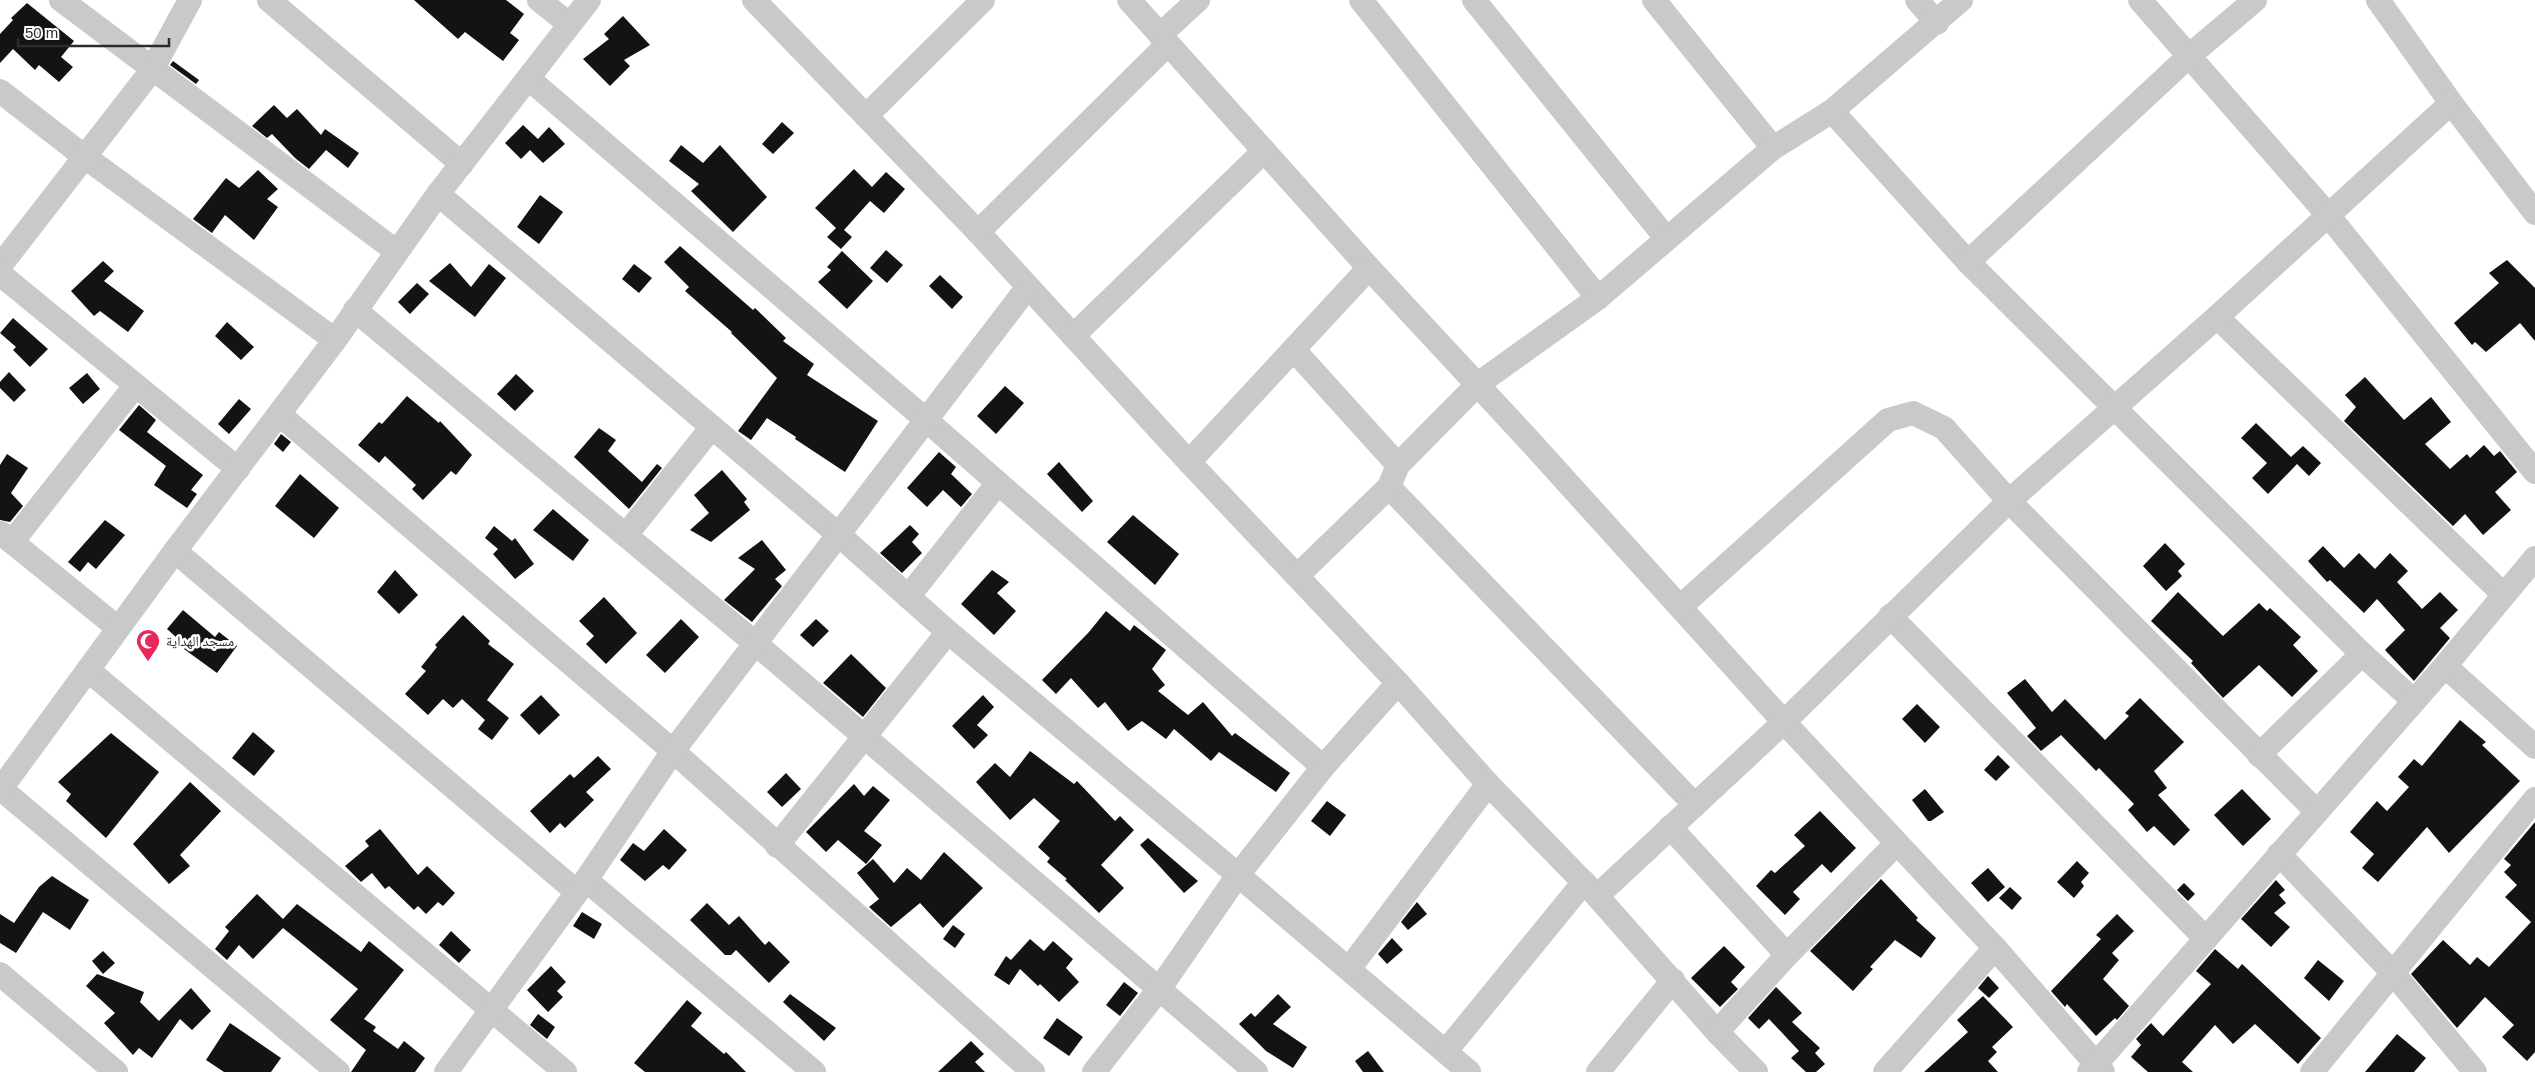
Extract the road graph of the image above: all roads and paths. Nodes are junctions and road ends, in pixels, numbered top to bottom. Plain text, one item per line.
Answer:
1 (61, 0) edge
2 (190, 0) edge
3 (269, 0) edge
4 (540, 0) edge
5 (589, 0) edge
6 (983, 0) edge
7 (1129, 0) edge
8 (1198, 0) edge
9 (1361, 0) edge
10 (1474, 0) edge
11 (1654, 0) edge
12 (1917, 0) edge
13 (1961, 0) edge
14 (2140, 0) edge
15 (2255, 0) edge
16 (2378, 0) edge
17 (760, 2) edge
18 (1937, 23) junction
19 (569, 24) junction
20 (1164, 40) junction
21 (2189, 56) junction
22 (152, 70) junction
23 (529, 79) junction
24 (0, 91) edge
25 (2450, 103) junction
26 (1832, 111) junction
27 (866, 116) junction
28 (1773, 148) junction
29 (1264, 151) junction
30 (85, 157) junction
31 (462, 164) junction
32 (438, 194) junction
33 (2535, 213) edge
34 (2328, 215) junction
35 (978, 232) junction
36 (1666, 238) junction
37 (396, 251) junction
38 (1968, 262) junction
39 (0, 266) edge
40 (1369, 268) junction
41 (0, 274) edge
42 (1027, 288) junction
43 (1598, 298) junction
44 (356, 310) junction
45 (2217, 317) junction
46 (1073, 336) junction
47 (335, 340) junction
48 (1294, 350) junction
49 (1478, 384) junction
50 (135, 386) junction
51 (2113, 408) junction
52 (279, 414) junction
53 (925, 419) junction
54 (712, 427) junction
55 (1189, 462) junction
56 (1398, 465) junction
57 (238, 468) junction
58 (2535, 472) edge
59 (998, 483) junction
60 (1389, 487) junction
61 (2009, 501) junction
62 (626, 535) junction
63 (839, 535) junction
64 (6, 537) edge
65 (175, 551) junction
66 (2535, 558) edge
67 (1297, 576) junction
68 (2503, 594) junction
69 (908, 597) junction
70 (1680, 606) junction
71 (1890, 616) junction
72 (118, 628) junction
73 (948, 632) junction
74 (755, 643) junction
75 (2362, 654) junction
76 (2445, 666) junction
77 (88, 670) junction
78 (1398, 683) junction
79 (2413, 700) junction
80 (1784, 722) junction
81 (864, 736) junction
82 (2535, 747) edge
83 (673, 751) junction
84 (2259, 755) junction
85 (1323, 767) junction
86 (1488, 784) junction
87 (0, 789) edge
88 (2535, 799) edge
89 (1695, 805) junction
90 (2317, 812) junction
91 (1670, 827) junction
92 (1896, 844) junction
93 (777, 846) junction
94 (2279, 854) junction
95 (1238, 875) junction
96 (582, 886) junction
97 (1590, 889) junction
98 (2206, 939) junction
99 (1995, 948) junction
100 (1787, 955) junction
101 (1348, 969) junction
102 (2393, 973) junction
103 (0, 974) edge
104 (1673, 980) junction
105 (1160, 988) junction
106 (491, 1010) junction
107 (1717, 1032) junction
108 (1446, 1051) junction
109 (2096, 1069) edge
110 (116, 1072) edge
111 (338, 1072) edge
112 (446, 1072) edge
113 (565, 1072) edge
114 (814, 1072) edge
115 (1032, 1072) edge
116 (1094, 1072) edge
117 (1256, 1072) edge
118 (1469, 1072) edge
119 (1598, 1072) edge
120 (1756, 1072) edge
121 (1885, 1072) edge
122 (2312, 1072) edge
123 (2475, 1072) edge

1 - 22 street
2 - 22 street
3 - 31 street
4 - 19 street
5 - 19 street
6 - 27 street
7 - 20 street
8 - 20 street
9 - 43 street
10 - 36 street
11 - 28 street
12 - 18 street
13 - 18 street
14 - 21 street
15 - 21 street
16 - 25 street
17 - 27 street
18 - 26 street
19 - 23 street
20 - 29 street
20 - 35 street
21 - 34 street
21 - 38 street
22 - 30 street
22 - 37 street
23 - 31 street
23 - 53 street
24 - 30 street
25 - 33 street
25 - 34 street
26 - 28 street
26 - 38 street
27 - 35 street
28 - 36 street
29 - 40 street
29 - 46 street
30 - 39 street
30 - 47 street
31 - 32 street
32 - 37 street
32 - 54 street
34 - 45 street
34 - 58 street
35 - 42 street
36 - 43 street
37 - 44 street
38 - 51 street
40 - 48 street
40 - 49 street
41 - 50 street
42 - 46 street
42 - 53 street
43 - 49 street
44 - 47 street
44 - 62 street
45 - 51 street
45 - 68 street
46 - 55 street
47 - 52 street
48 - 55 street
48 - 56 street
49 - 56 street
49 - 70 street
50 - 57 street
50 - 64 street
51 - 61 street
51 - 75 street
52 - 57 street
52 - 83 street
53 - 59 street
53 - 63 street
54 - 62 street
54 - 63 street
55 - 67 street
56 - 60 street
57 - 65 street
59 - 69 street
59 - 85 street
60 - 67 street
60 - 89 street
61 - 70 street
61 - 71 street
61 - 84 street
62 - 74 street
63 - 69 street
63 - 74 street
64 - 72 street
65 - 72 street
65 - 96 street
66 - 68 street
67 - 78 street
68 - 76 street
69 - 73 street
70 - 80 street
71 - 80 street
71 - 98 street
72 - 77 street
73 - 81 street
73 - 95 street
74 - 81 street
74 - 83 street
75 - 79 street
75 - 84 street
76 - 79 street
76 - 82 street
77 - 87 street
77 - 106 street
78 - 85 street
78 - 86 street
79 - 90 street
80 - 89 street
80 - 92 street
81 - 93 street
81 - 105 street
83 - 93 street
83 - 96 street
84 - 90 street
85 - 95 street
86 - 97 street
86 - 101 street
87 - 111 street
88 - 102 street
89 - 91 street
90 - 94 street
91 - 97 street
91 - 100 street
92 - 99 street
92 - 100 street
93 - 115 street
94 - 98 street
94 - 102 street
95 - 101 street
95 - 105 street
96 - 106 street
96 - 114 street
97 - 104 street
97 - 108 street
98 - 109 street
99 - 109 street
99 - 121 street
100 - 107 street
101 - 108 street
102 - 122 street
102 - 123 street
103 - 110 street
104 - 107 street
104 - 119 street
105 - 116 street
105 - 117 street
106 - 112 street
106 - 113 street
107 - 120 street
108 - 118 street

